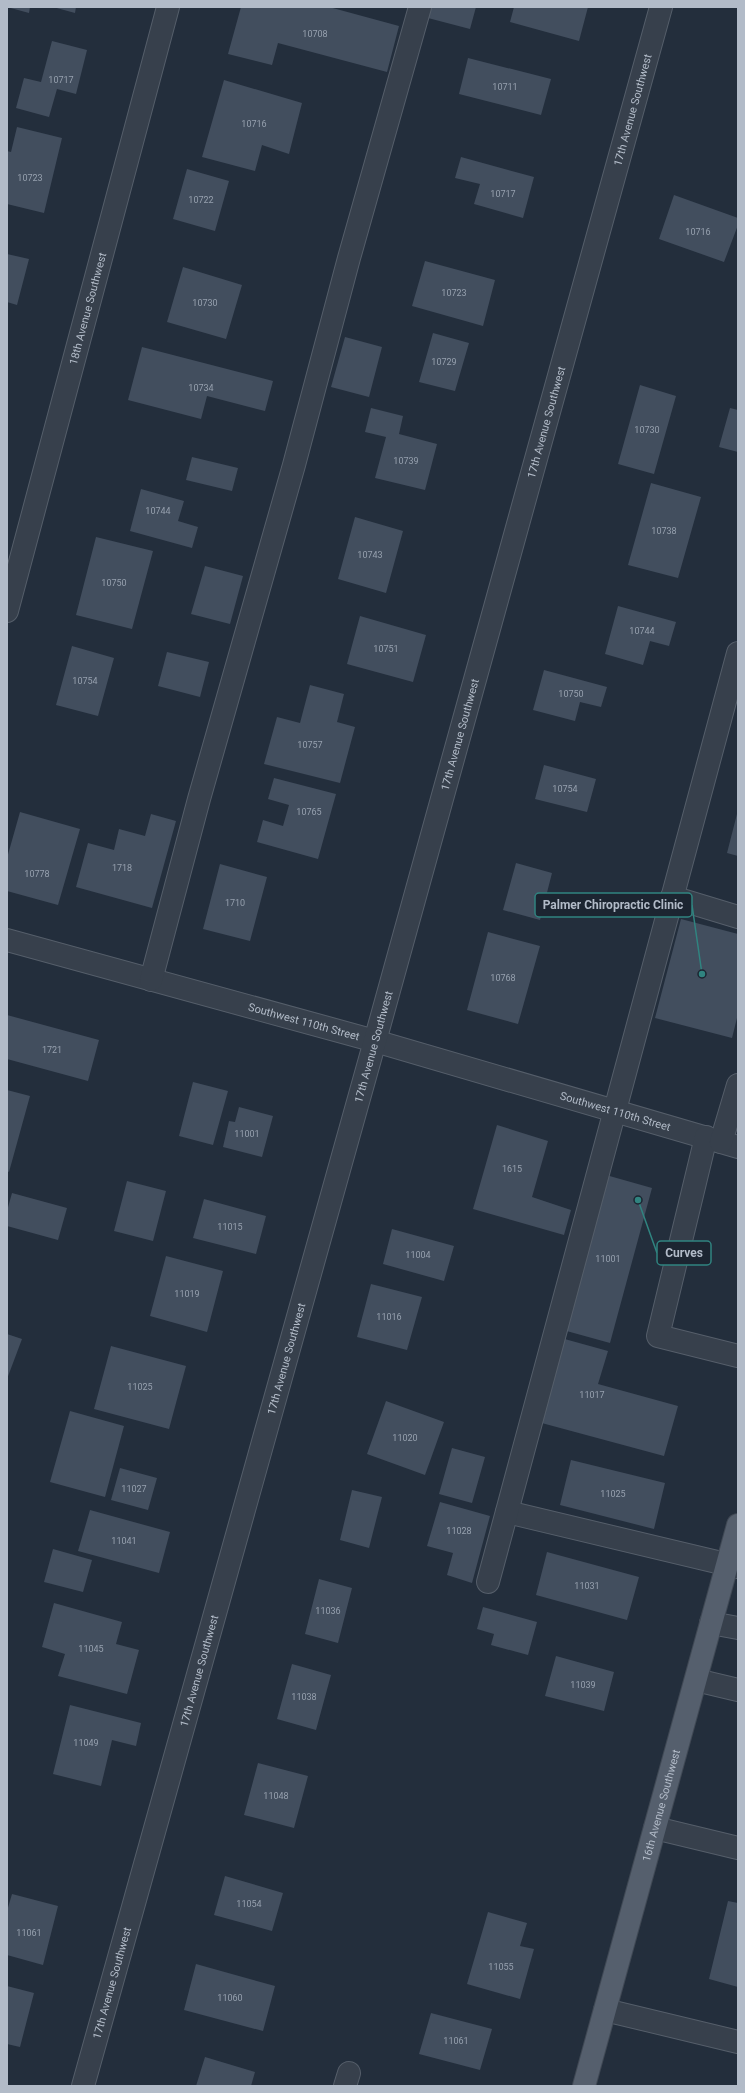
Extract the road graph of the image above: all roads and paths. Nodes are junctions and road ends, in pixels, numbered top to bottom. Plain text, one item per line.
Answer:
1 (168, 7) edge
2 (420, 7) edge
3 (661, 7) edge
4 (7, 611) edge
5 (738, 653) edge
6 (672, 897) junction
7 (738, 917) edge
8 (7, 940) edge
9 (151, 980) junction
10 (375, 1041) junction
11 (738, 1085) edge
12 (614, 1111) junction
13 (722, 1142) edge
14 (738, 1356) edge
15 (507, 1512) junction
16 (738, 1525) edge
17 (733, 1566) edge
18 (488, 1582) dead end
19 (711, 1623) junction
20 (738, 1628) edge
21 (696, 1680) junction
22 (738, 1690) edge
23 (655, 1828) junction
24 (738, 1848) edge
25 (605, 2010) junction
26 (738, 2042) edge
27 (83, 2086) edge
28 (584, 2086) edge

1 - 4 street, 18th Avenue Southwest
2 - 9 street
3 - 10 street, 17th Avenue Southwest
5 - 6 street
6 - 7 street
6 - 12 street
8 - 9 street, Southwest 110th Street
9 - 10 street, Southwest 110th Street
10 - 12 street, Southwest 110th Street
10 - 27 street, 17th Avenue Southwest
11 - 13 street
12 - 13 street, Southwest 110th Street
12 - 15 street
13 - 14 street
15 - 17 street
15 - 18 street
16 - 17 main road, 16th Avenue Southwest
17 - 19 main road, 16th Avenue Southwest
19 - 20 street
19 - 21 main road, 16th Avenue Southwest
21 - 22 street
21 - 23 main road, 16th Avenue Southwest
23 - 24 street
23 - 25 main road, 16th Avenue Southwest
25 - 26 street
25 - 28 main road, 16th Avenue Southwest

